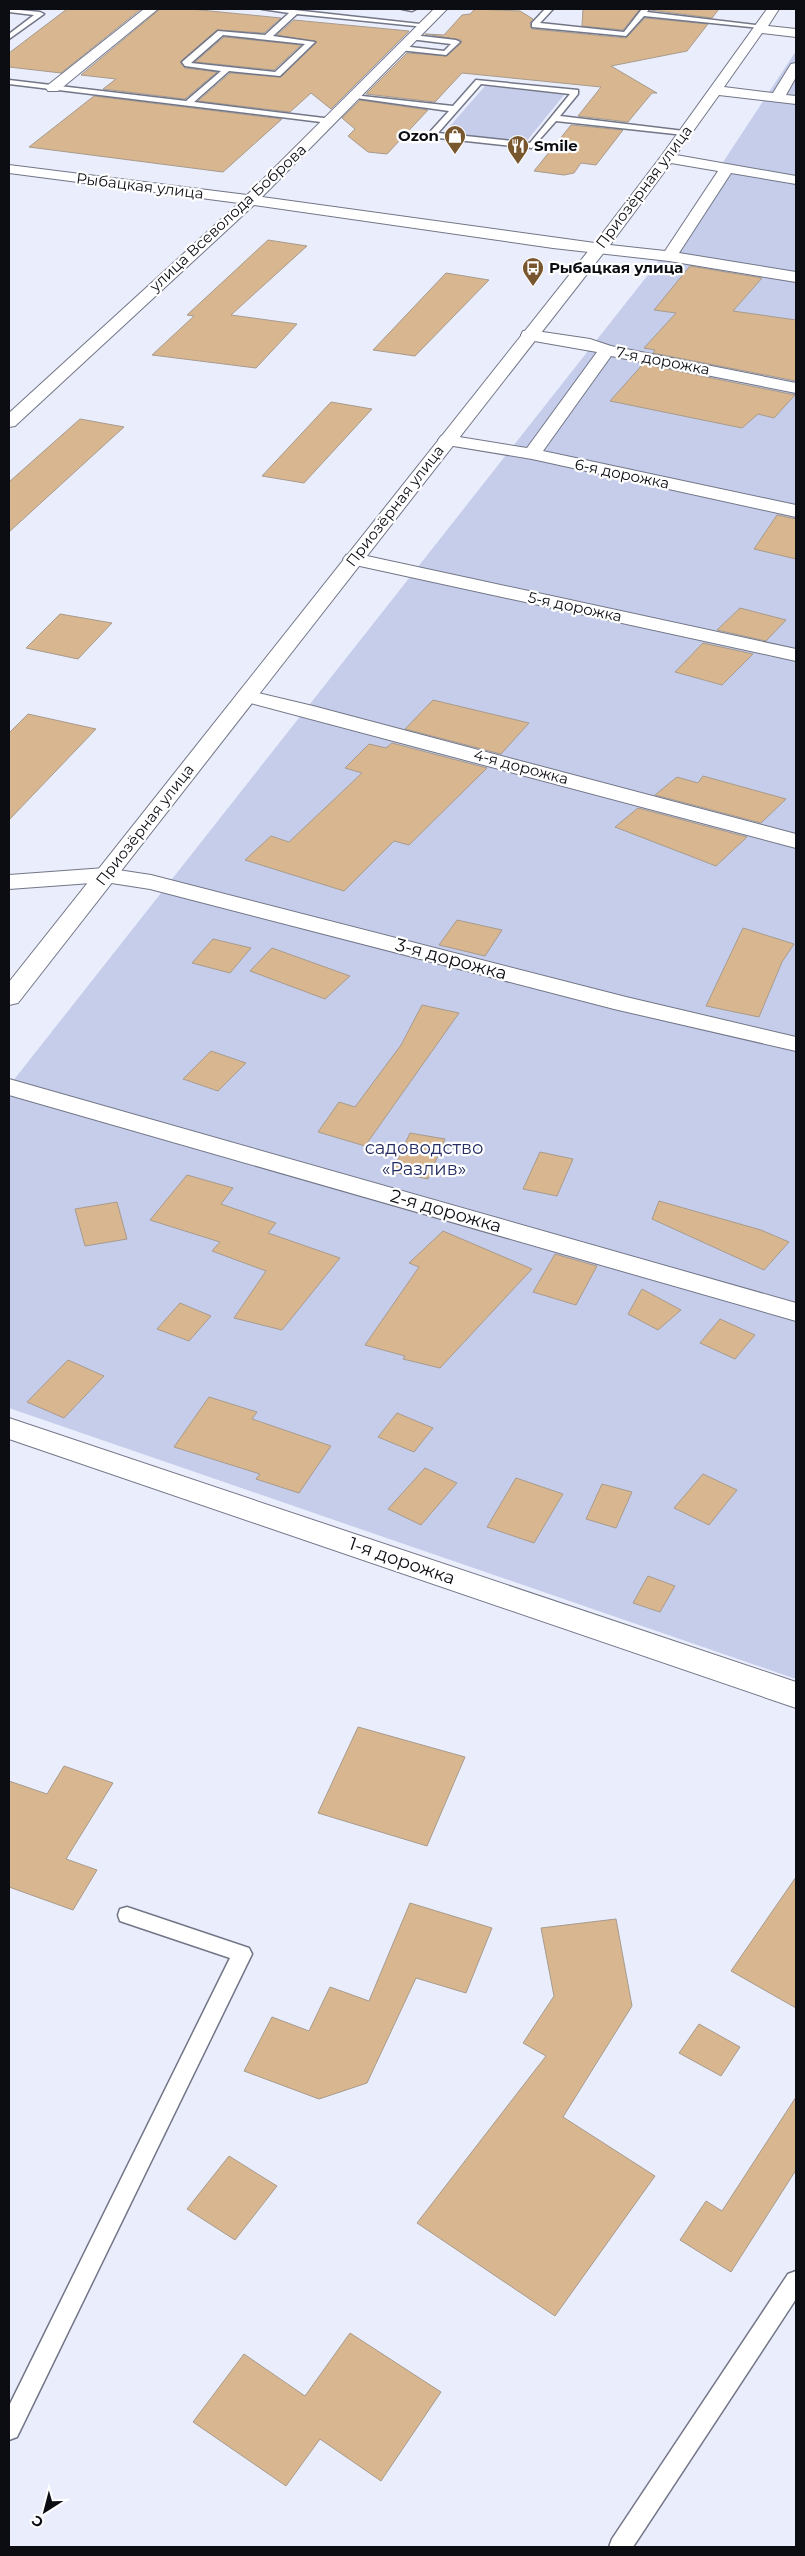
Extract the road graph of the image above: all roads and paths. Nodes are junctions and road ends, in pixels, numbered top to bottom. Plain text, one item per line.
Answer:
1 (152, 9) edge
2 (266, 9) edge
3 (406, 9) edge
4 (412, 9) edge
5 (441, 9) edge
6 (549, 9) edge
7 (773, 9) edge
8 (9, 10) edge
9 (643, 11) edge
10 (295, 12) junction
11 (425, 25) junction
12 (759, 28) junction
13 (796, 33) edge
14 (9, 37) edge
15 (266, 38) junction
16 (407, 43) junction
17 (796, 67) edge
18 (227, 68) junction
19 (9, 82) edge
20 (54, 88) junction
21 (714, 90) junction
22 (353, 97) junction
23 (777, 97) junction
24 (796, 100) edge
25 (188, 104) junction
26 (455, 109) junction
27 (554, 118) junction
28 (329, 121) junction
29 (684, 133) junction
30 (667, 158) junction
31 (726, 168) junction
32 (9, 169) edge
33 (796, 180) edge
34 (251, 200) junction
35 (599, 248) junction
36 (669, 256) junction
37 (796, 277) edge
38 (529, 335) junction
39 (607, 350) junction
40 (796, 388) edge
41 (9, 422) edge
42 (447, 440) junction
43 (532, 454) junction
44 (796, 511) edge
45 (353, 560) junction
46 (796, 655) edge
47 (246, 696) junction
48 (796, 841) edge
49 (105, 875) junction
50 (9, 882) edge
51 (9, 998) edge
52 (796, 1044) edge
53 (9, 1086) edge
54 (796, 1312) edge
55 (9, 1428) edge
56 (796, 1695) edge
57 (127, 1915) dead end
58 (796, 2281) edge
59 (9, 2428) edge
60 (620, 2547) edge

1 - 20 street
2 - 10 lane
3 - 4 lane
5 - 11 street, улица Всеволода Боброва
6 - 9 lane
7 - 12 street, Приозёрная улица
8 - 14 lane
9 - 12 lane
10 - 11 lane
10 - 15 lane
11 - 16 street, улица Всеволода Боброва
12 - 13 street
12 - 21 street, Приозёрная улица
15 - 18 lane
15 - 18 lane
16 - 16 lane
16 - 22 street, улица Всеволода Боброва
17 - 23 street
18 - 25 lane
19 - 20 lane
20 - 25 lane
21 - 23 street
21 - 29 street, Приозёрная улица
22 - 26 lane
22 - 28 street, улица Всеволода Боброва
23 - 24 street
25 - 28 lane
26 - 27 lane
26 - 27 lane
27 - 29 lane
28 - 34 street, улица Всеволода Боброва
29 - 30 street, Приозёрная улица
30 - 31 street
30 - 35 street, Приозёрная улица
31 - 33 street
31 - 36 street
32 - 34 street, Рыбацкая улица
34 - 35 street, Рыбацкая улица
34 - 41 street, улица Всеволода Боброва
35 - 36 street, Рыбацкая улица
35 - 38 street, Приозёрная улица
36 - 37 street, Рыбацкая улица
38 - 39 street, 7-я дорожка
38 - 42 street, Приозёрная улица
39 - 40 street, 7-я дорожка
39 - 43 street
42 - 43 street, 6-я дорожка
42 - 45 street, Приозёрная улица
43 - 44 street, 6-я дорожка
45 - 46 street, 5-я дорожка
45 - 47 street, Приозёрная улица
47 - 48 street, 4-я дорожка
47 - 49 street, Приозёрная улица
49 - 50 street, 3-я дорожка
49 - 51 street, Приозёрная улица
49 - 52 street, 3-я дорожка
53 - 54 street, 2-я дорожка
55 - 56 street, 1-я дорожка
57 - 59 lane
58 - 60 lane

